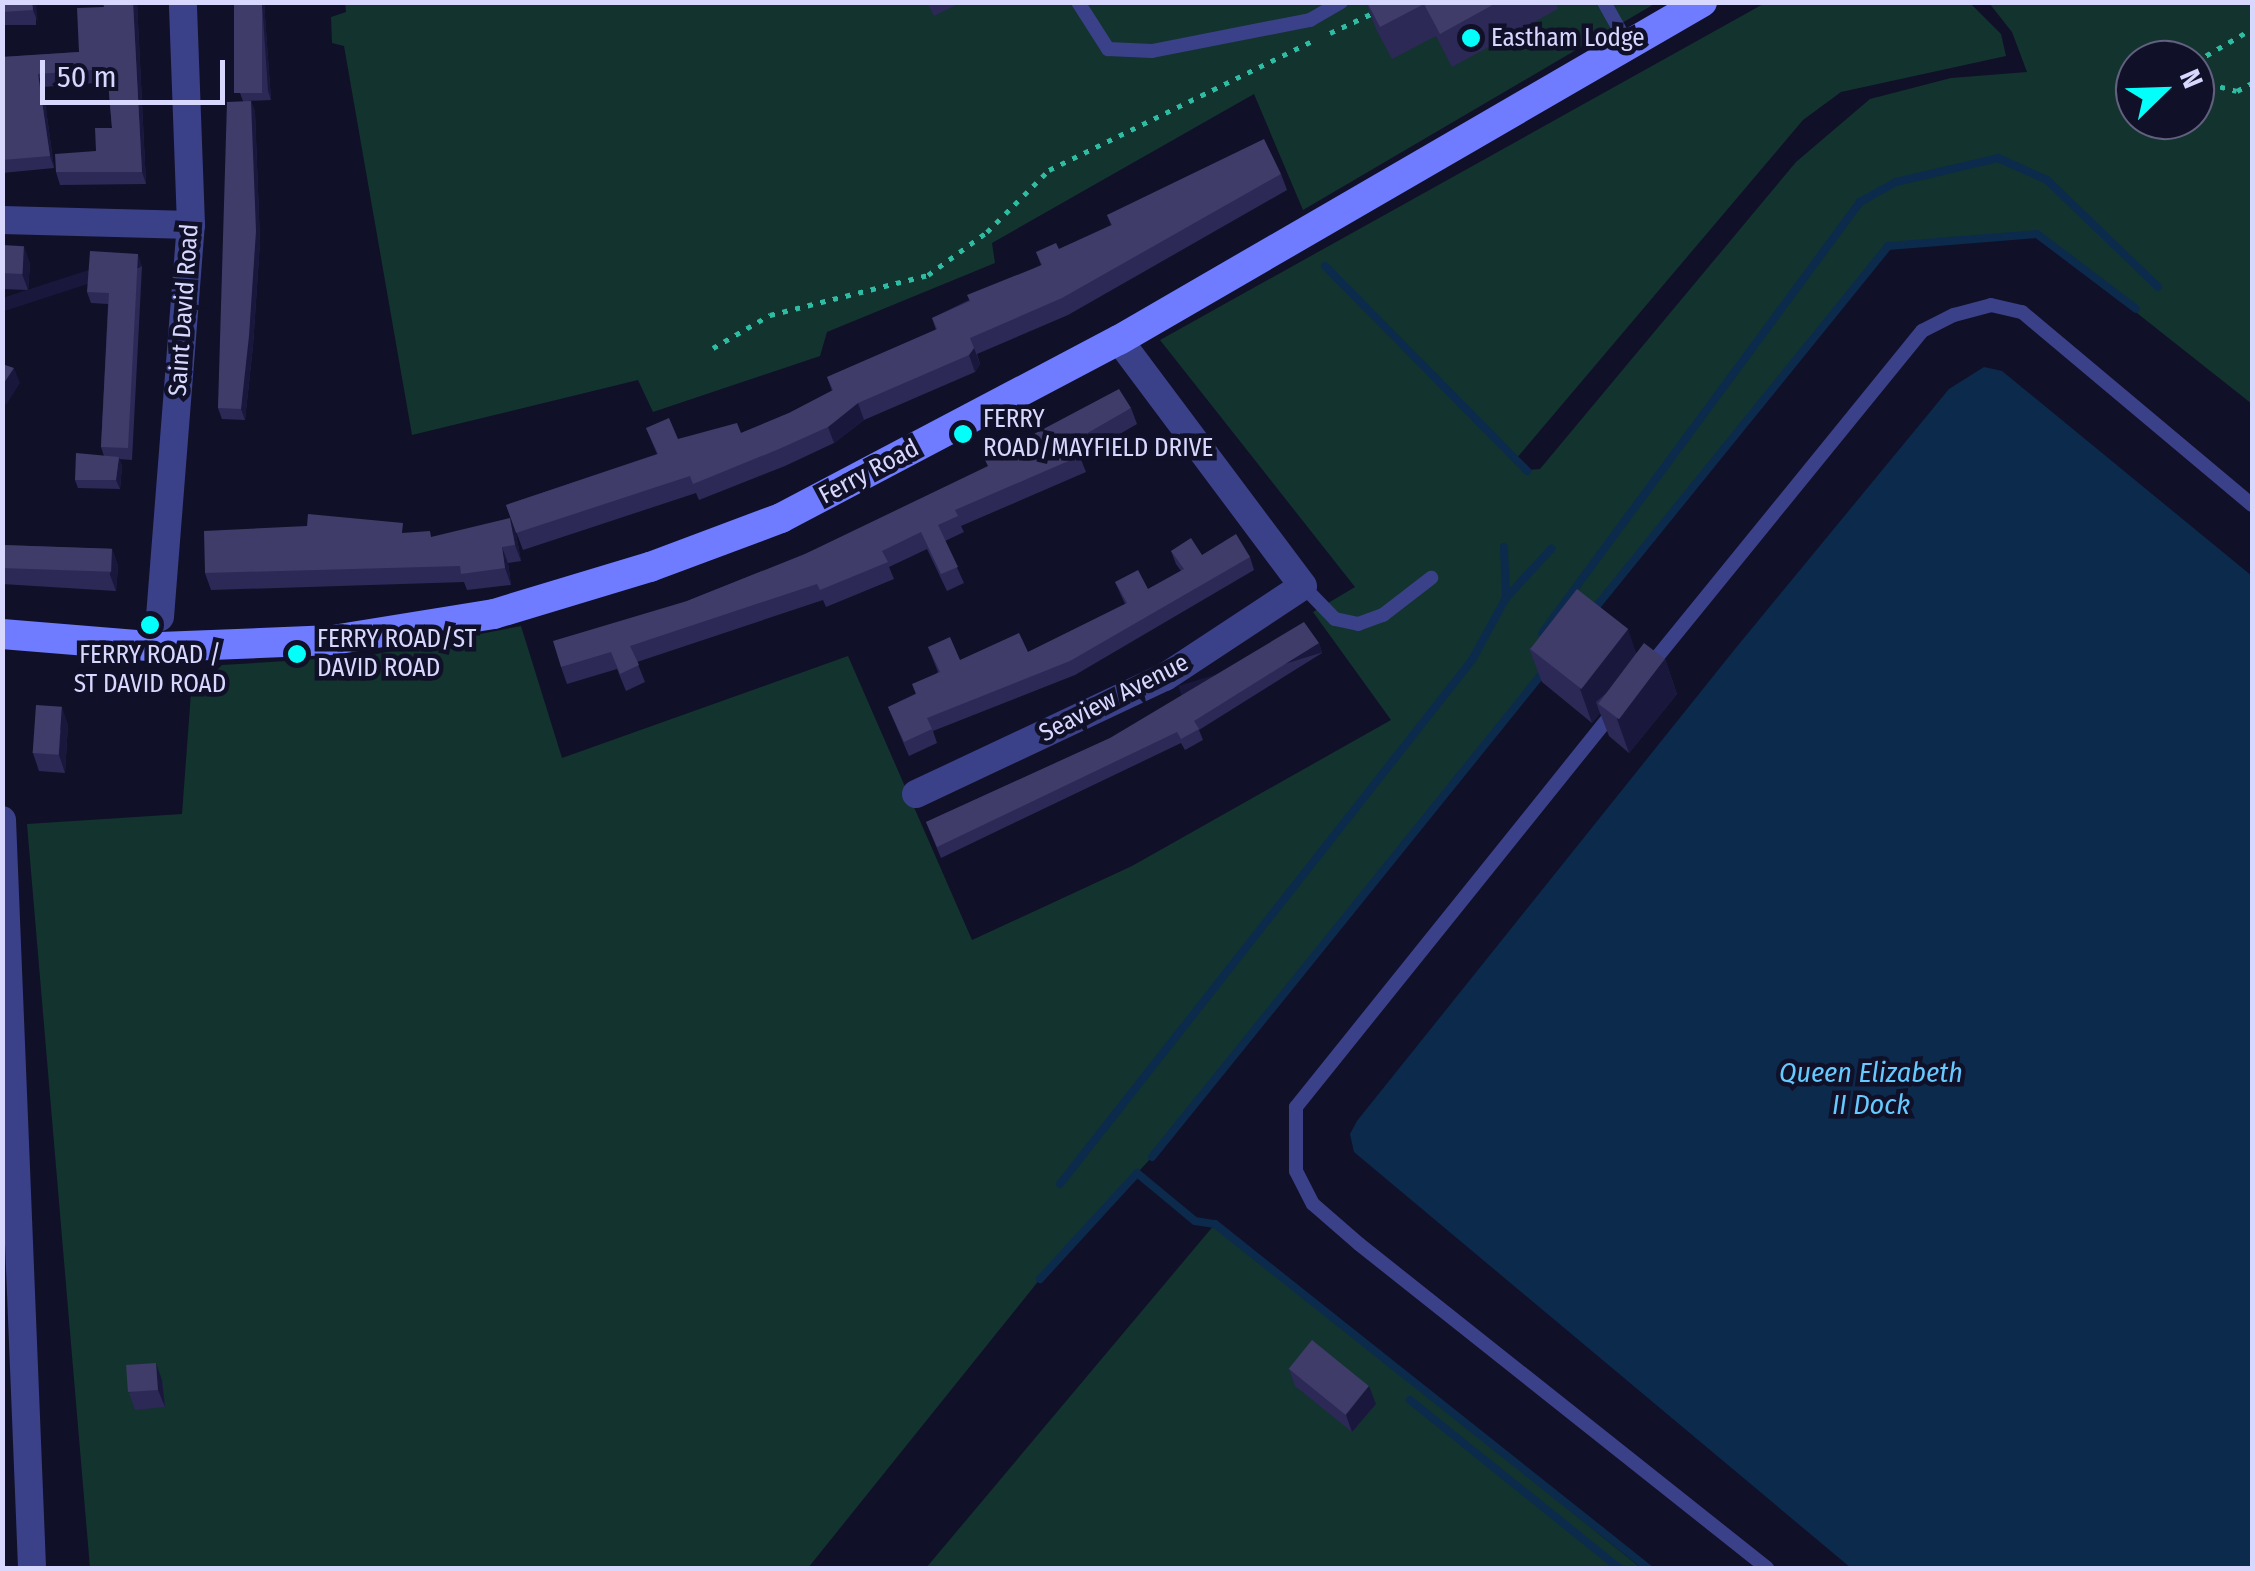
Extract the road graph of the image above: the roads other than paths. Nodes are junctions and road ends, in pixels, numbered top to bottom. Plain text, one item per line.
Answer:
1 (182, 2) edge
2 (1078, 2) edge
3 (1341, 2) edge
4 (1604, 2) edge
5 (1702, 2) edge
6 (1628, 46) junction
7 (2, 220) edge
8 (192, 225) junction
9 (1119, 340) junction
10 (2252, 505) edge
11 (1432, 578) dead end
12 (1304, 586) junction
13 (160, 617) dead end
14 (2, 634) edge
15 (1635, 684) edge
16 (1623, 700) edge
17 (916, 794) dead end
18 (2, 820) edge
19 (32, 1568) edge
20 (1767, 1568) edge

1 - 8 street, Saint David Road
2 - 3 lane
4 - 6 lane
5 - 6 street, Ferry Road
6 - 9 street, Ferry Road
7 - 8 street
8 - 13 street, Saint David Road
9 - 12 street
9 - 14 street, Ferry Road
10 - 15 lane
11 - 12 lane
12 - 17 street, Seaview Avenue
16 - 20 lane
18 - 19 street

